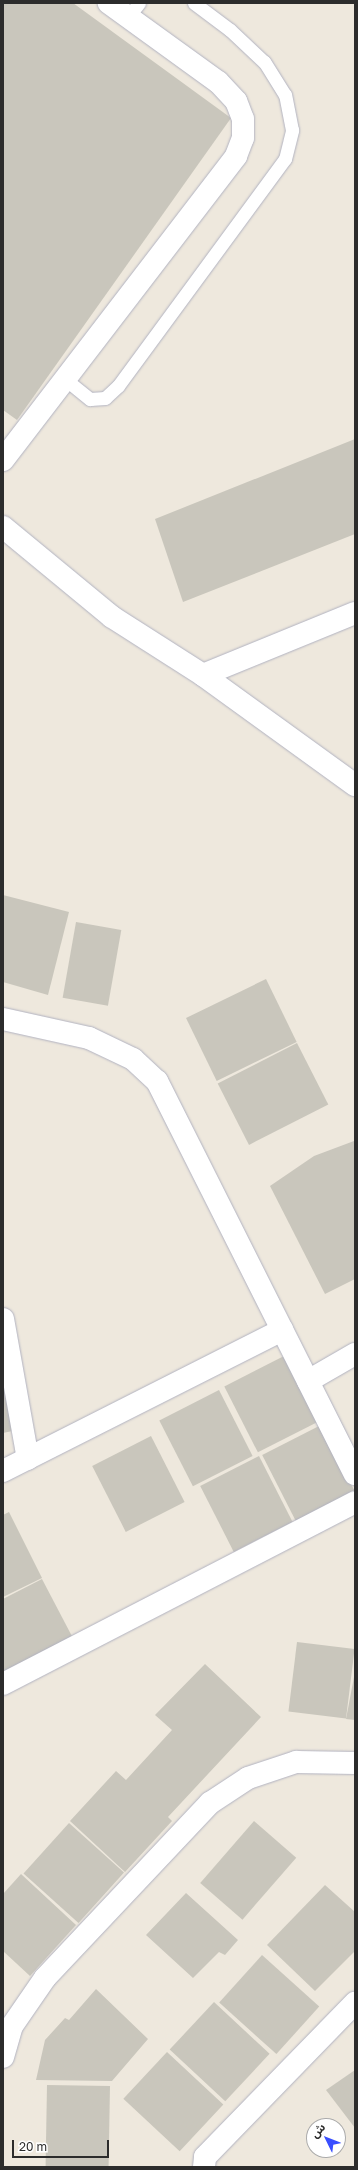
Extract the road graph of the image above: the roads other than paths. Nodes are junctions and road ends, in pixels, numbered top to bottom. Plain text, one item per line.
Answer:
1 (109, 3) edge
2 (194, 3) edge
3 (133, 10) edge
4 (65, 379) junction
5 (3, 460) edge
6 (3, 527) edge
7 (355, 613) edge
8 (203, 675) junction
9 (355, 785) edge
10 (3, 1019) edge
11 (3, 1320) edge
12 (282, 1330) junction
13 (355, 1354) edge
14 (308, 1381) junction
15 (28, 1459) junction
16 (3, 1471) edge
17 (355, 1474) edge
18 (355, 1502) edge
19 (3, 1684) edge
20 (355, 1763) edge
21 (355, 2003) edge
22 (3, 2057) edge
23 (204, 2167) edge

1 - 3 street
2 - 4 lane
3 - 4 street
4 - 5 street
6 - 8 street
7 - 8 street
8 - 9 street
10 - 12 street
11 - 15 street
12 - 14 street
12 - 15 street
13 - 14 street
14 - 17 street
15 - 16 street
18 - 19 street
20 - 22 street
21 - 23 street

